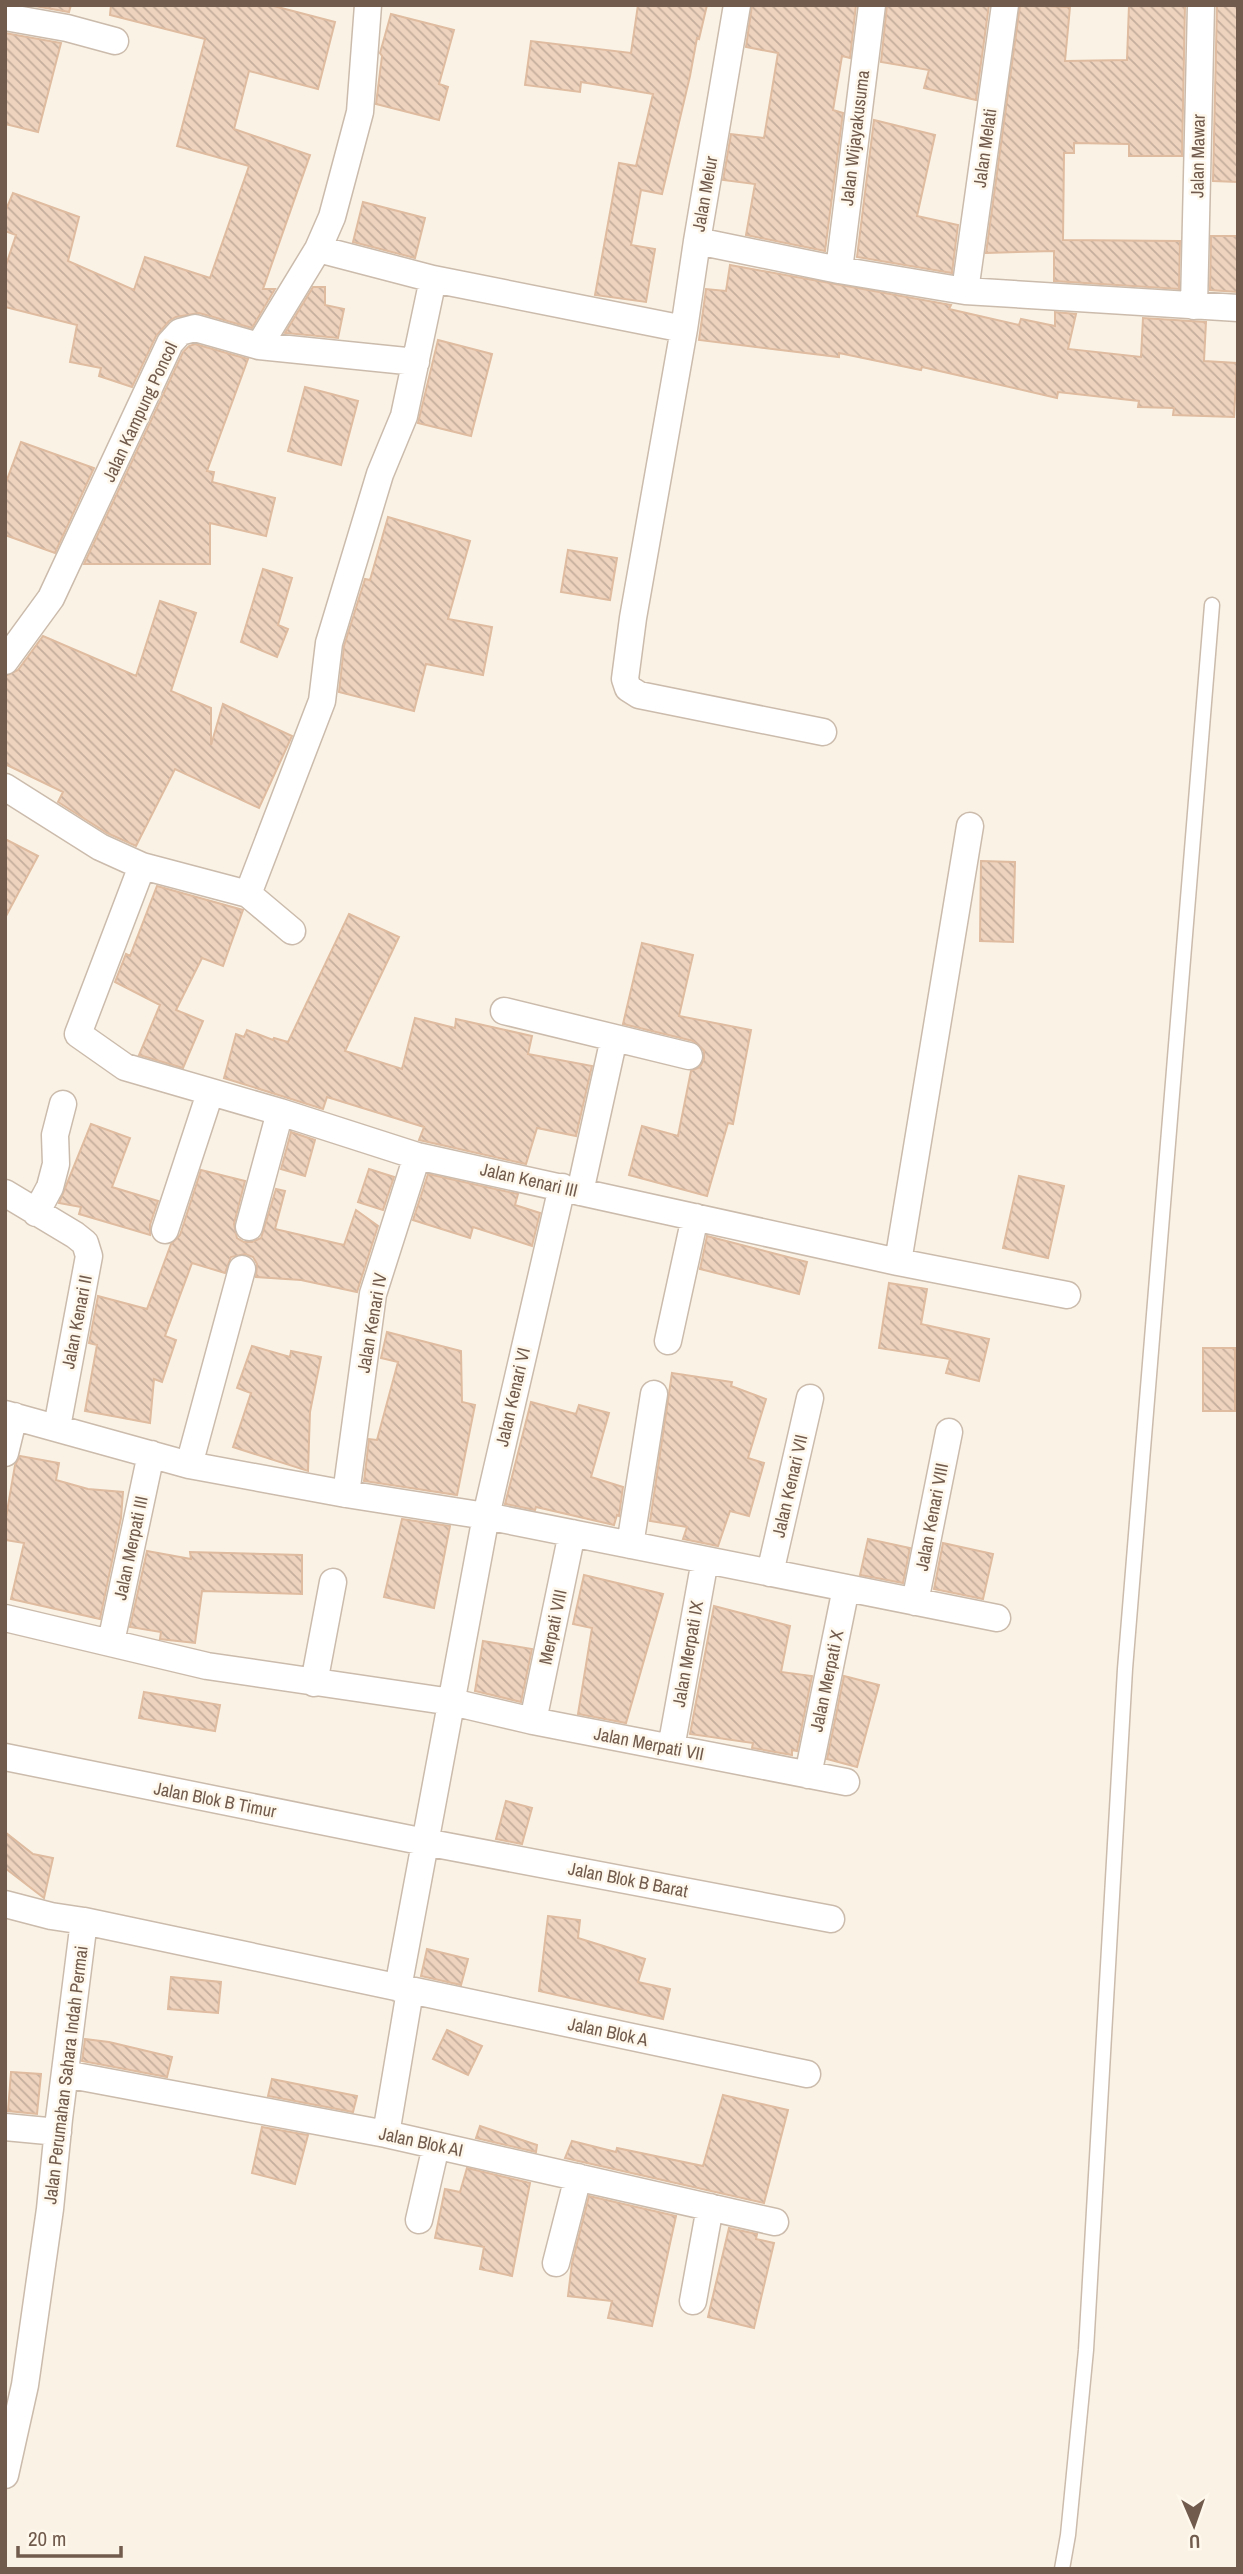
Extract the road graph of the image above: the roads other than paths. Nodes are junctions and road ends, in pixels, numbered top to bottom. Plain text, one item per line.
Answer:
1 (368, 5) edge
2 (737, 5) edge
3 (872, 5) edge
4 (1005, 5) edge
5 (1201, 5) edge
6 (5, 17) edge
7 (115, 41) dead end
8 (697, 241) junction
9 (318, 249) junction
10 (839, 270) junction
11 (433, 279) junction
12 (965, 291) junction
13 (1194, 306) junction
14 (1238, 308) edge
15 (684, 329) junction
16 (258, 346) junction
17 (416, 362) junction
18 (1212, 605) dead end
19 (5, 660) edge
20 (823, 732) dead end
21 (5, 787) edge
22 (970, 826) dead end
23 (142, 866) junction
24 (248, 894) junction
25 (292, 931) dead end
26 (504, 1011) dead end
27 (614, 1038) junction
28 (689, 1056) dead end
29 (210, 1093) junction
30 (63, 1104) dead end
31 (279, 1112) junction
32 (417, 1156) junction
33 (571, 1189) junction
34 (22, 1204) edge
35 (695, 1217) junction
36 (249, 1227) dead end
37 (165, 1230) dead end
38 (898, 1262) junction
39 (242, 1269) dead end
40 (1067, 1295) dead end
41 (668, 1341) dead end
42 (654, 1394) dead end
43 (810, 1398) dead end
44 (10, 1415) edge
45 (57, 1427) junction
46 (949, 1432) dead end
47 (5, 1453) edge
48 (151, 1454) junction
49 (189, 1465) junction
50 (346, 1494) junction
51 (486, 1516) junction
52 (572, 1534) junction
53 (630, 1545) junction
54 (705, 1560) junction
55 (770, 1573) junction
56 (333, 1582) dead end
57 (846, 1588) junction
58 (915, 1602) junction
59 (5, 1618) edge
60 (997, 1618) dead end
61 (111, 1642) junction
62 (314, 1683) junction
63 (452, 1702) junction
64 (533, 1721) junction
65 (671, 1748) junction
66 (5, 1757) edge
67 (808, 1775) junction
68 (846, 1782) dead end
69 (425, 1842) junction
70 (5, 1904) edge
71 (831, 1919) dead end
72 (84, 1921) junction
73 (404, 1989) junction
74 (65, 2074) junction
75 (807, 2074) dead end
76 (5, 2127) edge
77 (58, 2132) junction
78 (386, 2134) junction
79 (436, 2146) junction
80 (578, 2177) junction
81 (710, 2207) junction
82 (419, 2220) dead end
83 (775, 2222) dead end
84 (556, 2263) dead end
85 (693, 2301) dead end
86 (5, 2475) edge
87 (1062, 2569) edge

1 - 9 street
2 - 8 street, Jalan Melur
3 - 10 street, Jalan Wijayakusuma
4 - 12 street, Jalan Melati
5 - 13 street, Jalan Mawar
6 - 7 street
8 - 10 street, Jalan Melur
8 - 15 street
9 - 11 street
9 - 16 street
10 - 12 street, Jalan Melur
11 - 15 street
11 - 17 street
12 - 13 street, Jalan Melur
13 - 14 street, Jalan Melur
15 - 20 street
16 - 17 street, Jalan Kampung Poncol
16 - 19 street, Jalan Kampung Poncol
17 - 24 street
18 - 87 lane
21 - 23 street
22 - 38 street
23 - 24 street
23 - 29 street, Jalan Kenari III
24 - 25 street
26 - 27 street
27 - 28 street
27 - 33 street, Jalan Kenari VI
29 - 31 street, Jalan Kenari III
29 - 37 street
30 - 34 street
31 - 32 street, Jalan Kenari III
31 - 36 street
32 - 33 street, Jalan Kenari III
32 - 50 street, Jalan Kenari IV
33 - 35 street, Jalan Kenari III
33 - 51 street, Jalan Kenari VI
34 - 45 street, Jalan Kenari II
35 - 38 street, Jalan Kenari III
35 - 41 street
38 - 40 street, Jalan Kenari III
39 - 49 street
42 - 53 street
43 - 55 street, Jalan Kenari VII
44 - 45 street
44 - 47 street
45 - 48 street
46 - 58 street, Jalan Kenari VIII
48 - 49 street
48 - 61 street, Jalan Merpati III
49 - 50 street
50 - 51 street
51 - 52 street
51 - 63 street, Jalan Kenari VI
52 - 53 street
52 - 64 street, Merpati VIII
53 - 54 street
54 - 55 street
54 - 65 street, Jalan Merpati IX
55 - 57 street
56 - 62 street
57 - 58 street
57 - 67 street, Jalan Merpati X
58 - 60 street
59 - 61 street, Jalan Merpati VII
61 - 62 street, Jalan Merpati VII
62 - 63 street, Jalan Merpati VII
63 - 64 street, Jalan Merpati VII
63 - 69 street, Jalan Kenari VI
64 - 65 street, Jalan Merpati VII
65 - 67 street, Jalan Merpati VII
66 - 69 street, Jalan Blok B Timur
67 - 68 street, Jalan Merpati VII
69 - 71 street, Jalan Blok B Barat
69 - 73 street, Jalan Kenari VI
70 - 72 street
72 - 73 street, Jalan Perumahan Sahara Indah Permai
72 - 74 street, Jalan Perumahan Sahara Indah Permai
73 - 75 street, Jalan Blok A
73 - 78 street, Jalan Kenari VI
74 - 77 street, Jalan Perumahan Sahara Indah Permai
74 - 78 street, Jalan Blok AI
76 - 77 street
77 - 86 street, Jalan Perumahan Sahara Indah Permai
78 - 79 street, Jalan Blok AI
79 - 80 street, Jalan Blok AI
79 - 82 street
80 - 81 street, Jalan Blok AI
80 - 84 street
81 - 83 street, Jalan Blok AI
81 - 85 street

